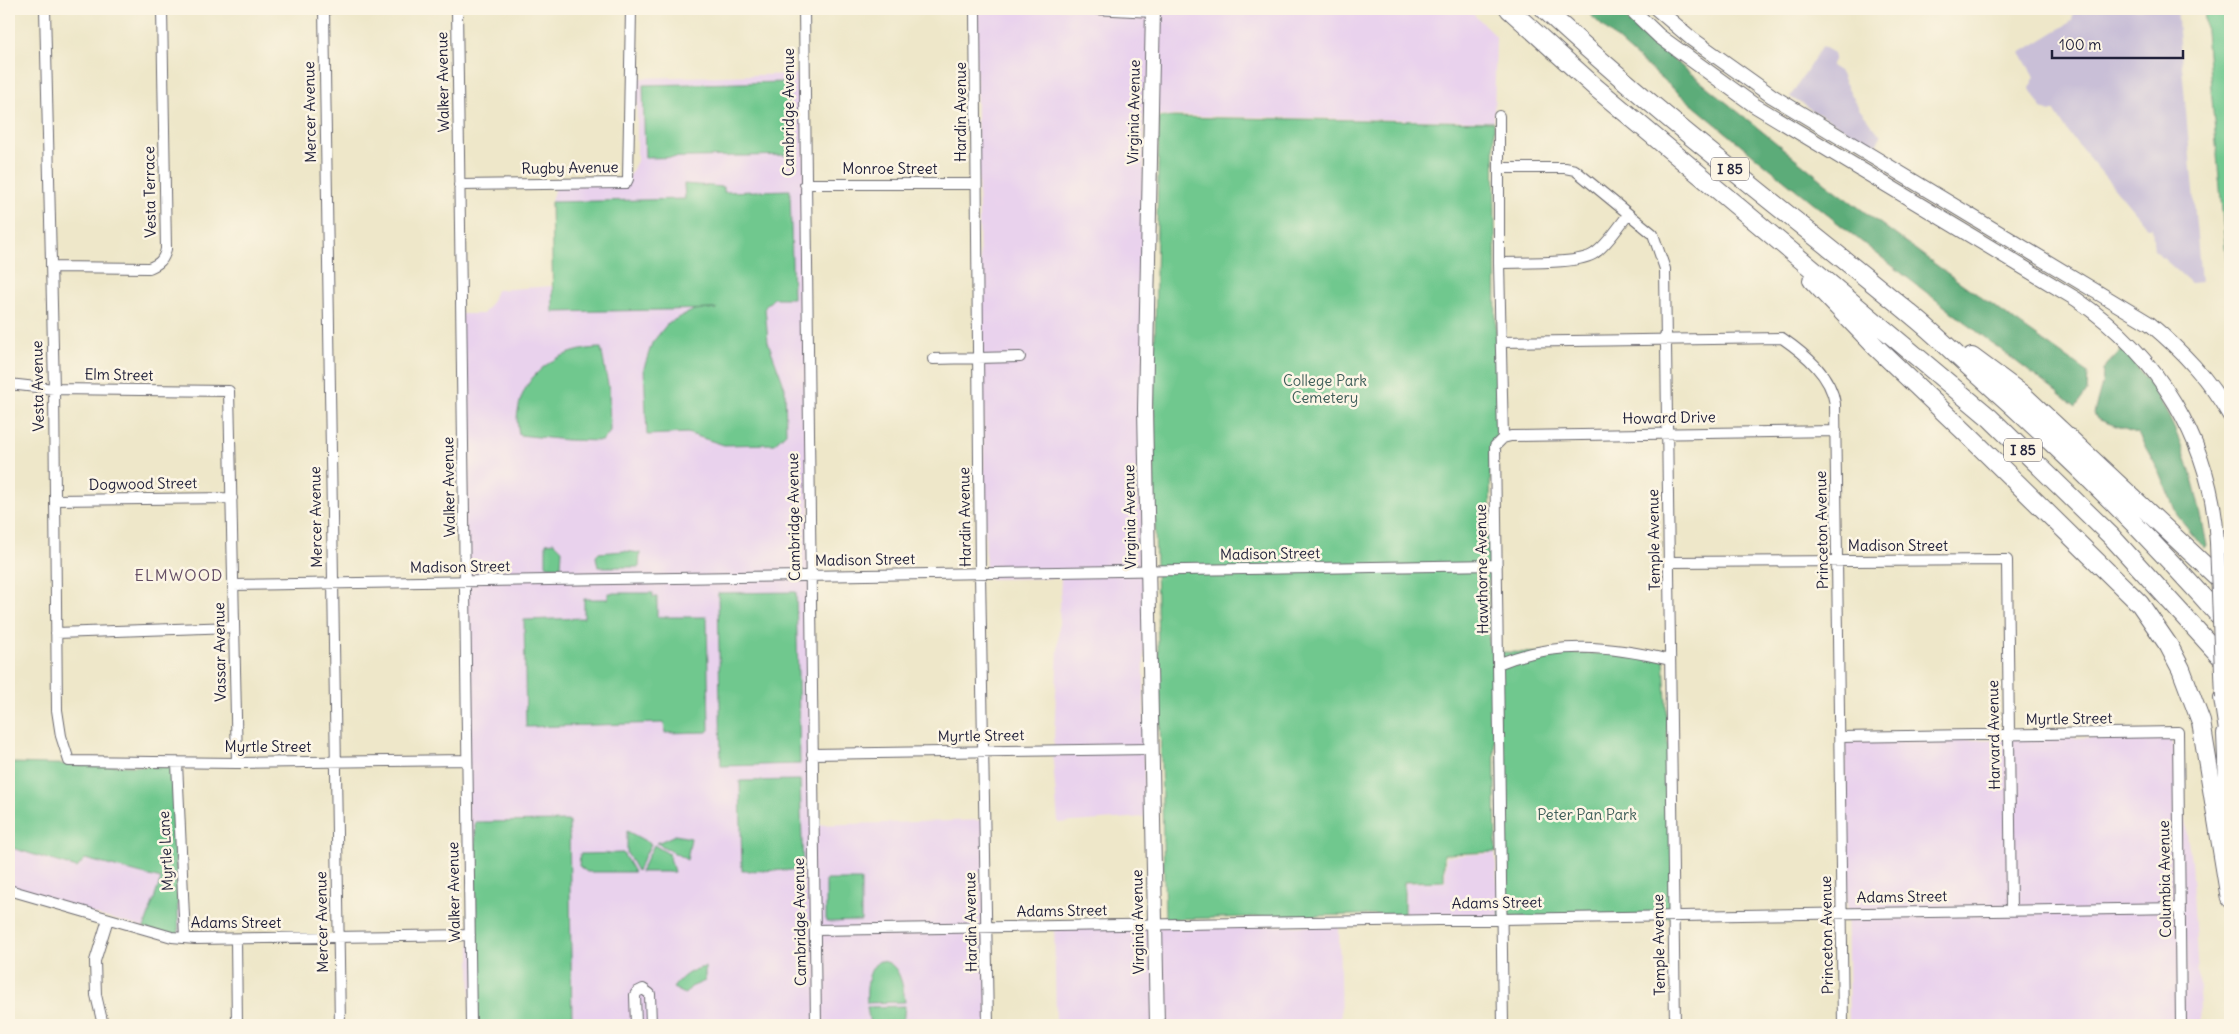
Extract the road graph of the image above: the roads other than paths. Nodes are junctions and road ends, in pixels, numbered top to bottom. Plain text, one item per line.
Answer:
1 (45, 9) edge
2 (162, 9) edge
3 (324, 9) edge
4 (457, 9) edge
5 (631, 9) edge
6 (804, 9) edge
7 (975, 9) edge
8 (1094, 9) edge
9 (1509, 9) edge
10 (1544, 9) edge
11 (1631, 9) edge
12 (1657, 9) edge
13 (1153, 10) edge
14 (1499, 116) dead end
15 (1498, 168) junction
16 (805, 184) junction
17 (976, 184) junction
18 (460, 185) junction
19 (1628, 215) junction
20 (1794, 256) junction
21 (1499, 263) junction
22 (51, 267) junction
23 (1922, 323) junction
24 (1667, 338) junction
25 (1501, 342) junction
26 (1020, 357) dead end
27 (978, 358) junction
28 (933, 359) dead end
29 (9, 384) edge
30 (54, 389) junction
31 (229, 391) joint
32 (2230, 416) edge
33 (1836, 430) junction
34 (1667, 433) junction
35 (1503, 438) junction
36 (232, 498) junction
37 (55, 500) junction
38 (2007, 560) joint
39 (1837, 561) junction
40 (1669, 562) junction
41 (1497, 565) junction
42 (1147, 571) junction
43 (980, 574) junction
44 (810, 576) junction
45 (465, 582) junction
46 (332, 584) junction
47 (234, 585) junction
48 (2230, 589) edge
49 (234, 627) junction
50 (2230, 628) edge
51 (56, 633) junction
52 (1670, 660) junction
53 (1498, 664) junction
54 (2230, 667) edge
55 (2223, 698) junction
56 (2178, 732) joint
57 (2009, 734) junction
58 (1840, 738) junction
59 (2230, 744) edge
60 (1151, 748) junction
61 (983, 751) junction
62 (812, 754) junction
63 (467, 760) junction
64 (69, 761) joint
65 (334, 762) junction
66 (178, 763) junction
67 (238, 763) junction
68 (2230, 877) edge
69 (9, 890) edge
70 (2230, 899) edge
71 (2180, 908) junction
72 (2011, 910) junction
73 (1842, 912) junction
74 (1674, 915) junction
75 (1501, 917) junction
76 (108, 919) junction
77 (1155, 924) junction
78 (986, 927) junction
79 (815, 930) junction
80 (470, 935) junction
81 (338, 937) junction
82 (185, 938) junction
83 (236, 939) junction
84 (103, 1025) edge
85 (237, 1025) edge
86 (340, 1025) edge
87 (471, 1025) edge
88 (636, 1025) edge
89 (651, 1025) edge
90 (816, 1025) edge
91 (988, 1025) edge
92 (1157, 1025) edge
93 (1503, 1025) edge
94 (1675, 1025) edge
95 (1843, 1025) edge
96 (2181, 1025) edge

1 - 22 street, Vesta Avenue
2 - 22 street, Vesta Terrace
3 - 46 street, Mercer Avenue
4 - 18 street, Walker Avenue
5 - 18 street, Rugby Avenue
6 - 16 street, Cambridge Avenue
7 - 17 street, Hardin Avenue
8 - 13 street
9 - 20 highway, I 85
10 - 23 highway, I 85
11 - 55 main road, bridge
12 - 32 main road
13 - 42 main road, Virginia Avenue
14 - 15 street, Hawthorne Avenue
15 - 19 street, Temple Avenue
15 - 21 street, Hawthorne Avenue
16 - 17 street, Monroe Street
16 - 44 street, Cambridge Avenue
17 - 27 street, Hardin Avenue
18 - 45 street, Walker Avenue
19 - 21 street
19 - 24 street, Temple Avenue
20 - 54 highway, I 85
20 - 70 highway
21 - 25 street, Hawthorne Avenue
22 - 30 street, Vesta Avenue
23 - 48 highway
23 - 50 highway, I 85
24 - 25 street, Princeton Avenue
24 - 33 street, Princeton Avenue
24 - 34 street, Temple Avenue
25 - 35 street, Hawthorne Avenue
26 - 27 street
27 - 28 street
27 - 43 street, Hardin Avenue
29 - 30 street, Elm Street
30 - 31 street, Elm Street
30 - 37 street, Vesta Avenue
31 - 36 street, Vassar Avenue
33 - 34 street, Howard Drive
33 - 39 street, Princeton Avenue
34 - 35 street, Howard Drive
34 - 40 street, Temple Avenue
35 - 41 street, Hawthorne Avenue
36 - 37 street, Dogwood Street
36 - 47 street, Vassar Avenue
37 - 51 street, Vesta Avenue
38 - 39 street, Madison Street
38 - 57 street, Harvard Avenue
39 - 40 street, Madison Street
39 - 58 street, Princeton Avenue
40 - 52 street, Temple Avenue
41 - 42 street, Madison Street
41 - 53 street, Hawthorne Avenue
42 - 43 street, Madison Street
42 - 60 main road, Virginia Avenue
43 - 44 street, Madison Street
43 - 61 street, Hardin Avenue
44 - 45 street, Madison Street
44 - 62 street, Cambridge Avenue
45 - 46 street, Madison Street
45 - 63 street, Walker Avenue
46 - 47 street, Madison Street
46 - 65 street, Mercer Avenue
47 - 49 street, Vassar Avenue
49 - 51 street
49 - 67 street, Vassar Avenue
51 - 64 street, Vesta Avenue
52 - 53 street
52 - 74 street, Temple Avenue
53 - 75 street, Hawthorne Avenue
55 - 59 highway
55 - 68 main road
56 - 57 street, Myrtle Street
56 - 71 street, Columbia Avenue
57 - 58 street, Myrtle Street
57 - 72 street, Harvard Avenue
58 - 73 street, Princeton Avenue
60 - 61 street, Myrtle Street
60 - 77 main road, Virginia Avenue
61 - 62 street, Myrtle Street
61 - 78 street, Hardin Avenue
62 - 79 street, Cambridge Avenue
63 - 65 street, Myrtle Street
63 - 80 street, Walker Avenue
64 - 66 street, Myrtle Street
65 - 67 street, Myrtle Street
65 - 81 street, Mercer Avenue
66 - 67 street, Myrtle Street
66 - 82 street, Myrtle Lane
69 - 76 street, Adams Street
71 - 72 street, Adams Street
71 - 96 street, Columbia Avenue
72 - 73 street, Adams Street
73 - 74 street, Adams Street
73 - 95 street, Princeton Avenue
74 - 75 street, Adams Street
74 - 94 street, Temple Avenue
75 - 77 street, Adams Street
75 - 93 street, Hawthorne Avenue
76 - 82 street, Adams Street
76 - 84 street
77 - 78 street, Adams Street
77 - 92 main road, Virginia Avenue
78 - 79 street, Adams Street
78 - 91 street, Hardin Avenue
79 - 90 street, Cambridge Avenue
80 - 81 street, Adams Street
80 - 87 street, Walker Avenue
81 - 83 street, Adams Street
81 - 86 street, Mercer Avenue
82 - 83 street, Adams Street
83 - 85 street
88 - 89 street

